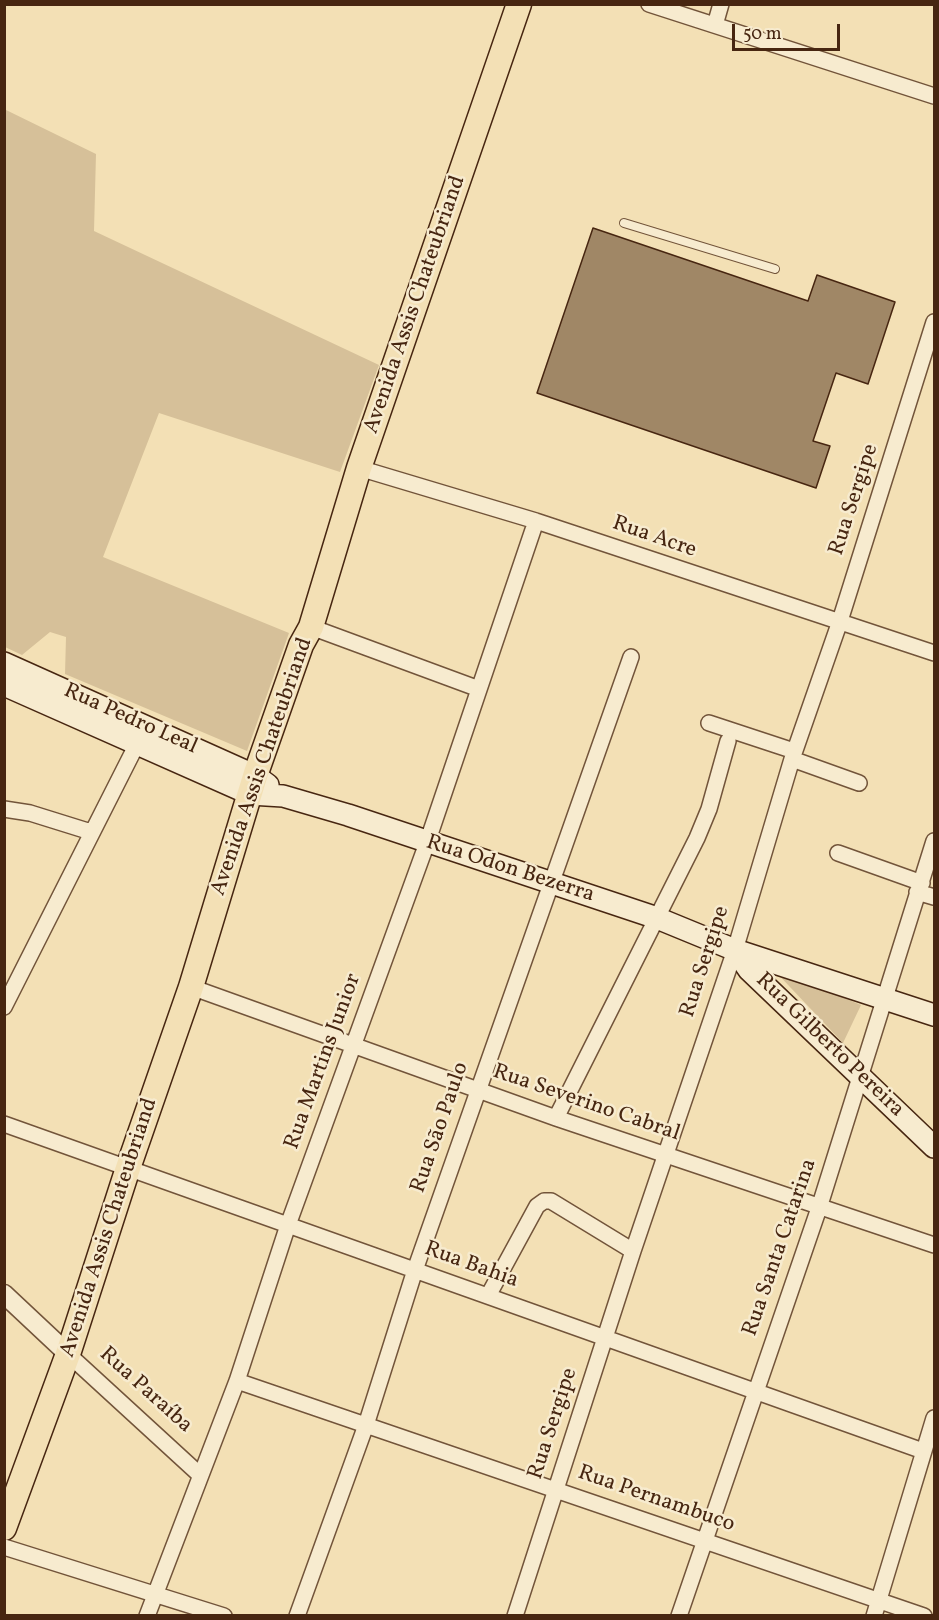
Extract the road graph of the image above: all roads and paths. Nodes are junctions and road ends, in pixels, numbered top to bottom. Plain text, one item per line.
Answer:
1 (519, 4) edge
2 (649, 4) edge
3 (722, 4) edge
4 (715, 25) junction
5 (934, 96) edge
6 (624, 223) dead end
7 (775, 269) dead end
8 (934, 322) edge
9 (929, 359) edge
10 (359, 468) junction
11 (536, 521) junction
12 (839, 624) junction
13 (311, 627) junction
14 (934, 653) edge
15 (631, 657) dead end
16 (4, 663) edge
17 (4, 685) edge
18 (480, 689) junction
19 (709, 723) dead end
20 (141, 736) junction
21 (728, 741) dead end
22 (793, 755) junction
23 (859, 783) dead end
24 (253, 785) junction
25 (4, 809) edge
26 (92, 832) junction
27 (934, 841) edge
28 (427, 843) junction
29 (838, 853) dead end
30 (552, 884) junction
31 (919, 888) junction
32 (934, 897) edge
33 (657, 918) junction
34 (735, 950) junction
35 (191, 987) junction
36 (886, 1000) junction
37 (4, 1007) edge
38 (934, 1015) edge
39 (354, 1046) junction
40 (861, 1078) junction
41 (479, 1090) junction
42 (556, 1118) junction
43 (4, 1124) edge
44 (934, 1147) edge
45 (665, 1155) junction
46 (128, 1168) junction
47 (819, 1208) junction
48 (288, 1225) junction
49 (934, 1245) edge
50 (633, 1251) junction
51 (415, 1270) junction
52 (4, 1294) edge
53 (488, 1296) junction
54 (606, 1338) junction
55 (69, 1354) junction
56 (237, 1381) junction
57 (757, 1391) junction
58 (934, 1418) edge
59 (366, 1425) junction
60 (923, 1451) junction
61 (201, 1474) junction
62 (555, 1490) junction
63 (7, 1528) edge
64 (705, 1541) junction
65 (155, 1593) junction
66 (879, 1600) junction
67 (147, 1616) edge
68 (224, 1616) edge
69 (297, 1616) edge
70 (515, 1616) edge
71 (679, 1616) edge
72 (874, 1616) edge
73 (924, 1616) edge

1 - 10 main road, Avenida Assis Chateubriand
2 - 4 street
3 - 4 street
4 - 5 street
6 - 7 lane
8 - 9 street, Rua Sergipe
9 - 12 street, Rua Sergipe
10 - 11 street, Rua Acre
10 - 13 main road, Avenida Assis Chateubriand
11 - 12 street, Rua Acre
11 - 18 street, Rua Martins Junior
12 - 14 street, Rua Acre
12 - 22 street, Rua Sergipe
13 - 18 street
13 - 24 main road, Avenida Assis Chateubriand
15 - 30 street, Rua São Paulo
16 - 20 main road, Rua Pedro Leal
17 - 20 main road, Rua Pedro Leal
18 - 28 street, Rua Martins Junior
19 - 22 street
20 - 24 main road, Rua Pedro Leal
20 - 26 street
21 - 33 street
22 - 23 street
22 - 34 street, Rua Sergipe
24 - 28 main road, Rua Odon Bezerra
24 - 35 main road, Avenida Assis Chateubriand
25 - 26 street
26 - 37 street
27 - 31 street, Rua Santa Catarina
28 - 30 main road, Rua Odon Bezerra
28 - 39 street, Rua Martins Junior
29 - 31 street
30 - 33 main road, Rua Odon Bezerra
30 - 41 street, Rua São Paulo
31 - 32 street
31 - 36 street, Rua Santa Catarina
33 - 34 main road, Rua Odon Bezerra
33 - 42 street
34 - 36 main road, Rua Odon Bezerra
34 - 40 main road, Rua Gilberto Pereira
34 - 45 street, Rua Sergipe
35 - 39 street, Rua Severino Cabral
35 - 46 main road, Avenida Assis Chateubriand
36 - 38 main road, Rua Odon Bezerra
36 - 40 street, Rua Santa Catarina
39 - 41 street, Rua Severino Cabral
39 - 48 street, Rua Martins Junior
40 - 44 main road, Rua Gilberto Pereira
40 - 47 street, Rua Santa Catarina
41 - 42 street, Rua Severino Cabral
41 - 51 street, Rua São Paulo
42 - 45 street, Rua Severino Cabral
43 - 46 street, Rua Bahia
45 - 47 street, Rua Severino Cabral
45 - 50 street, Rua Sergipe
46 - 48 street, Rua Bahia
46 - 55 main road, Avenida Assis Chateubriand
47 - 49 street, Rua Severino Cabral
47 - 57 street, Rua Santa Catarina
48 - 51 street, Rua Bahia
48 - 56 street, Rua Martins Junior
50 - 53 street
50 - 54 street, Rua Sergipe
51 - 53 street, Rua Bahia
51 - 59 street, Rua São Paulo
52 - 55 street, Rua Paraíba
53 - 54 street, Rua Bahia
54 - 57 street, Rua Bahia
54 - 62 street, Rua Sergipe
55 - 61 street, Rua Paraíba
55 - 63 main road, Avenida Assis Chateubriand
56 - 59 street, Rua Pernambuco
56 - 61 street, Rua Martins Junior
57 - 60 street, Rua Bahia
57 - 64 street, Rua Santa Catarina
58 - 60 street
59 - 62 street, Rua Pernambuco
59 - 69 street, Rua São Paulo
60 - 66 street
61 - 65 street, Rua Martins Junior
62 - 64 street, Rua Pernambuco
62 - 70 street, Rua Sergipe
63 - 65 street
64 - 66 street, Rua Pernambuco
64 - 71 street, Rua Santa Catarina
65 - 67 street, Rua Martins Junior
65 - 68 street
66 - 72 street
66 - 73 street, Rua Pernambuco

